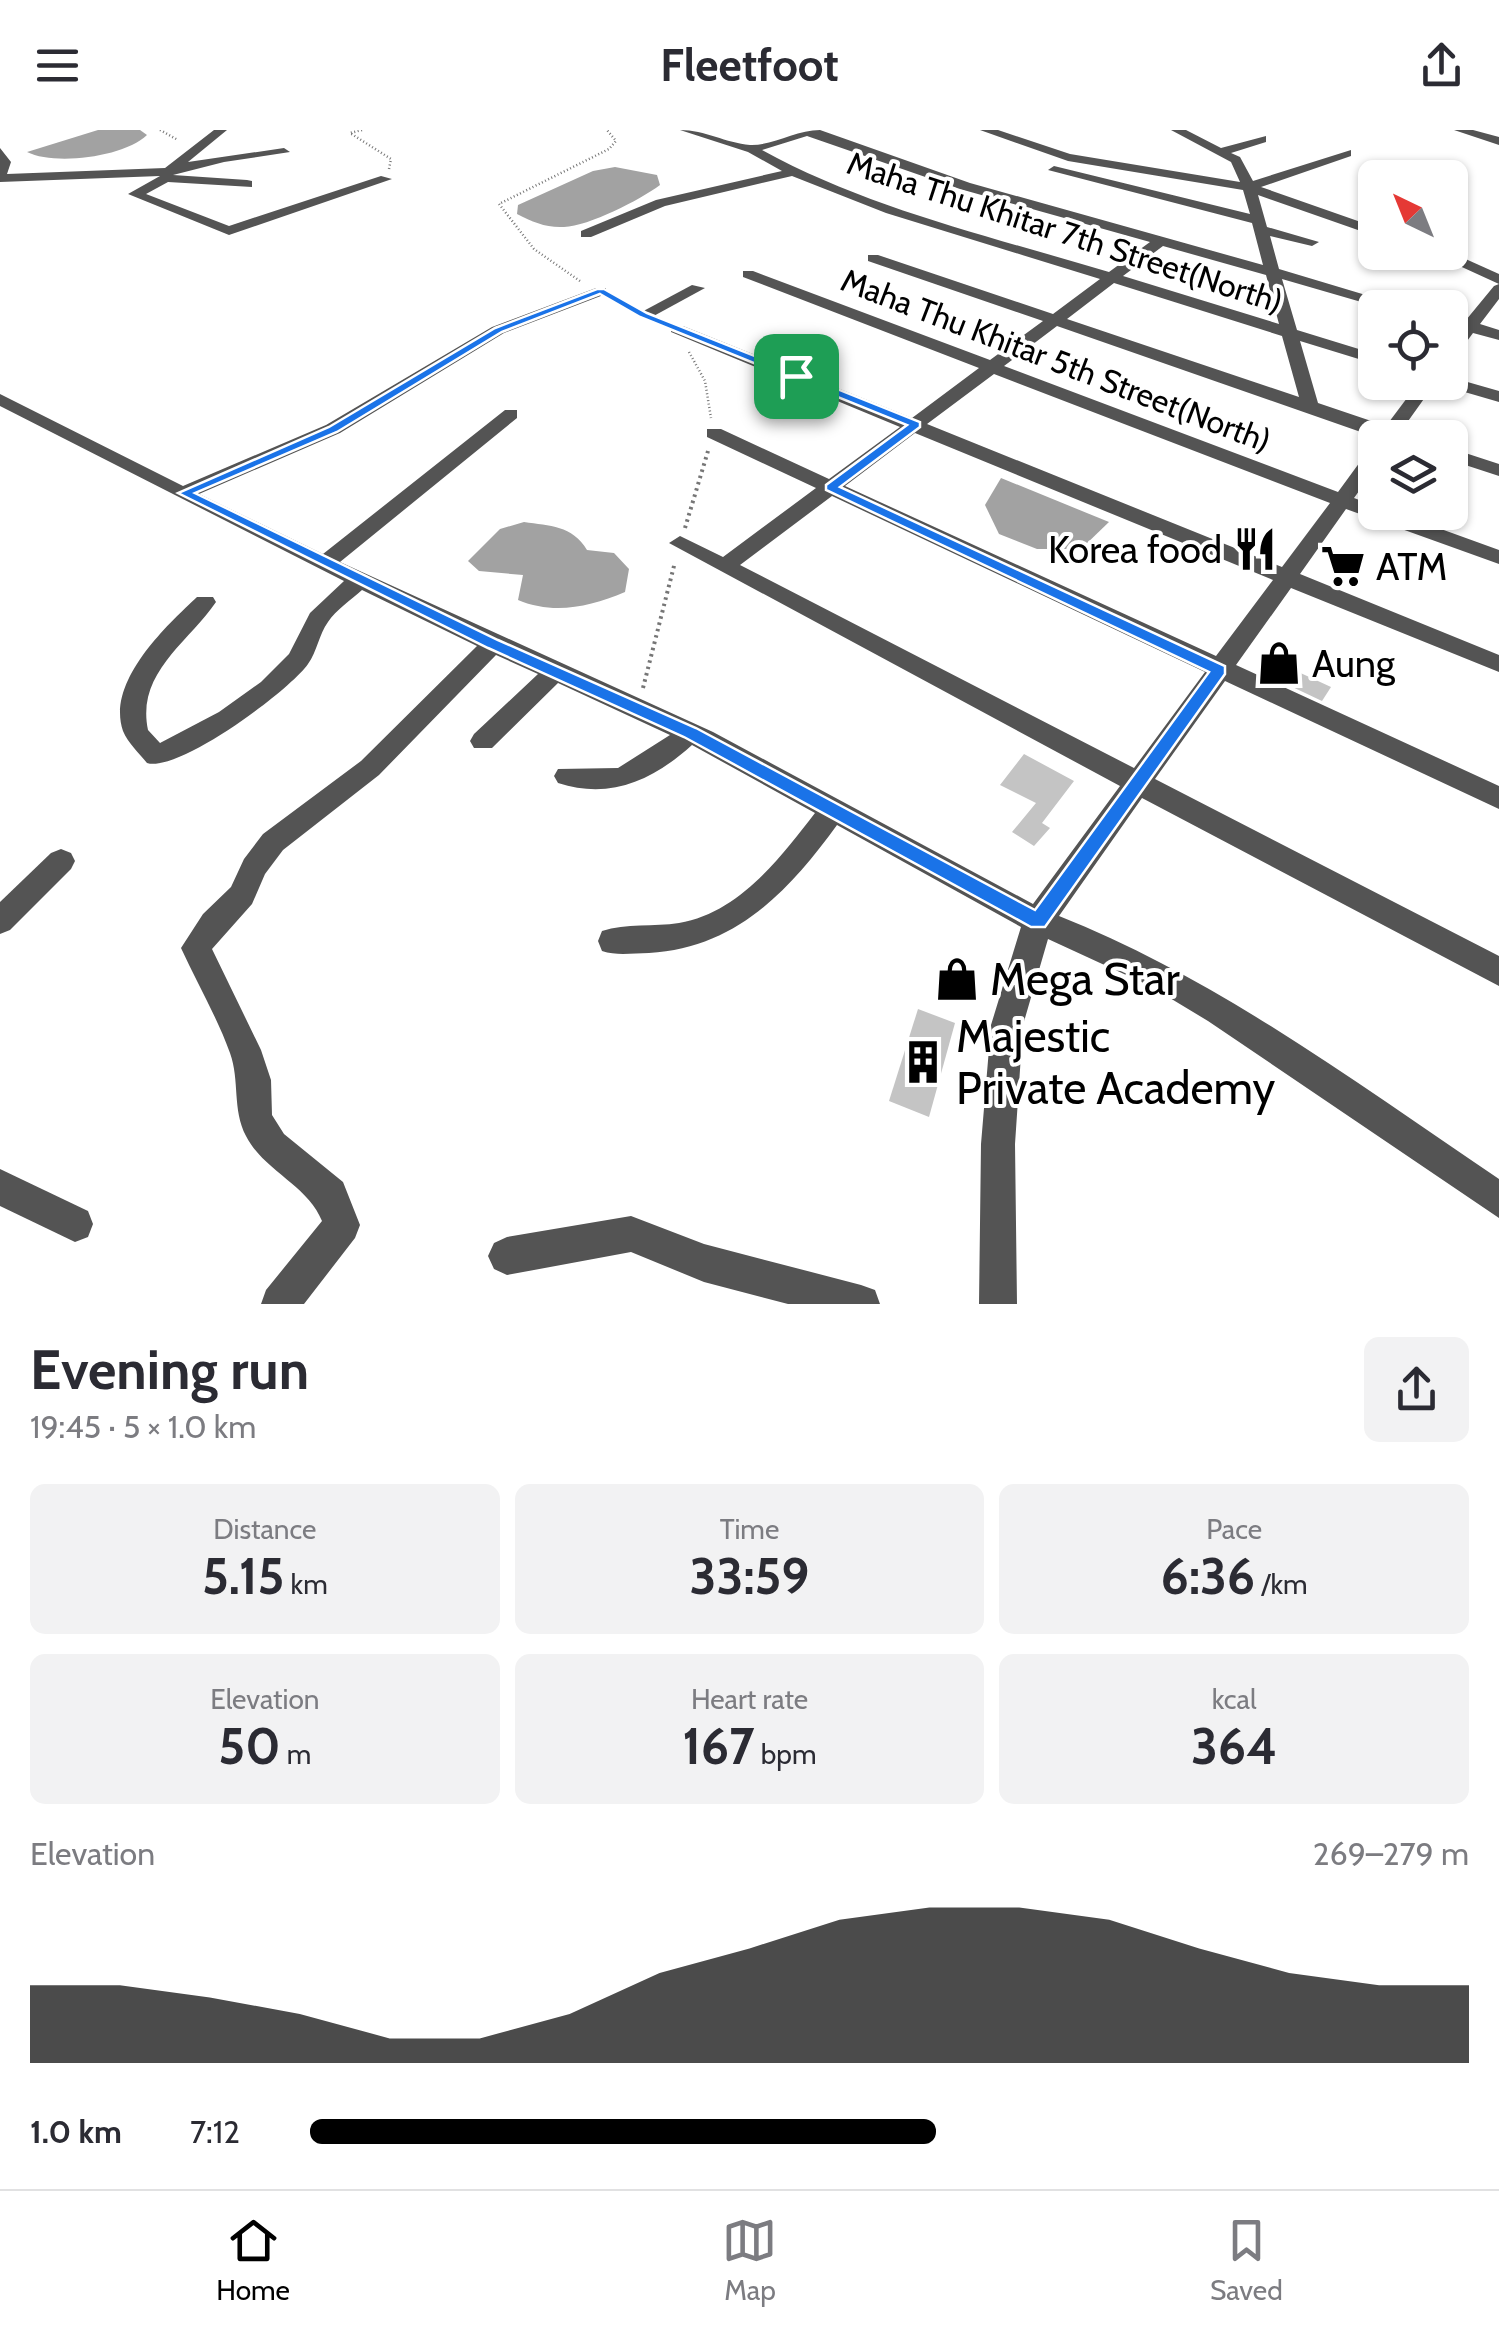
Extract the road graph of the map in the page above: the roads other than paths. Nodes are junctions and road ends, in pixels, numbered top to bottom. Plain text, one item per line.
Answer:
1 (221, 130) edge
2 (686, 130) edge
3 (986, 130) edge
4 (1177, 130) edge
5 (1460, 130) edge
6 (812, 131) edge
7 (1262, 139) dead end
8 (1499, 140) edge
9 (752, 149) junction
10 (1224, 151) junction
11 (0, 152) edge
12 (284, 152) dead end
13 (1346, 153) dead end
14 (1053, 170) dead end
15 (793, 172) junction
16 (1212, 172) dead end
17 (170, 173) junction
18 (0, 177) edge
19 (386, 179) road end
20 (1246, 182) junction
21 (247, 184) dead end
22 (1259, 225) junction
23 (1358, 225) edge
24 (586, 234) dead end
25 (1162, 240) junction
26 (1312, 242) dead end
27 (873, 258) dead end
28 (1468, 265) edge
29 (1275, 272) junction
30 (748, 274) dead end
31 (1114, 276) junction
32 (1499, 278) edge
33 (697, 288) dead end
34 (1499, 289) edge
35 (601, 291) road end
36 (1358, 296) edge
37 (644, 315) dead end
38 (1468, 316) edge
39 (1056, 320) junction
40 (1468, 326) edge
41 (677, 329) road end
42 (1289, 332) junction
43 (1499, 334) edge
44 (1358, 354) edge
45 (991, 368) junction
46 (1468, 388) edge
47 (1499, 397) edge
48 (0, 399) edge
49 (1310, 406) junction
50 (511, 414) dead end
51 (1358, 423) edge
52 (916, 424) junction
53 (714, 434) road end
54 (1468, 460) edge
55 (1499, 470) edge
56 (1358, 479) edge
57 (831, 488) junction
58 (184, 493) junction
59 (1342, 501) junction
60 (680, 542) road end
61 (1499, 557) edge
62 (328, 562) junction
63 (725, 566) junction
64 (1286, 577) junction
65 (361, 578) junction
66 (205, 602) dead end
67 (493, 644) junction
68 (1499, 664) edge
69 (1219, 670) junction
70 (555, 672) junction
71 (690, 732) junction
72 (483, 740) dead end
73 (567, 776) dead end
74 (1138, 783) junction
75 (1499, 798) edge
76 (834, 810) junction
77 (61, 861) dead end
78 (1038, 921) junction
79 (0, 922) edge
80 (613, 941) dead end
81 (1499, 972) edge
82 (0, 1186) edge
83 (1499, 1200) edge
84 (75, 1224) dead end
85 (507, 1256) dead end
86 (280, 1304) edge
87 (861, 1304) edge
88 (998, 1304) edge

1 - 17 street
2 - 9 street, Maha Thu Khitar 7th Street(North)
3 - 20 street
4 - 10 street
5 - 8 street
6 - 9 street
6 - 25 street
7 - 10 street
9 - 15 street, Maha Thu Khitar 7th Street(North)
10 - 20 street
11 - 18 street
12 - 17 street
13 - 20 street
14 - 22 street
15 - 24 street
15 - 31 street, Maha Thu Khitar 7th Street(North)
16 - 20 street
17 - 18 street
17 - 19 street
17 - 21 street
20 - 22 street
20 - 23 street
22 - 26 street
22 - 29 street
25 - 29 street
25 - 31 street
27 - 39 street
28 - 32 street
29 - 36 street
29 - 42 street
30 - 45 street, Maha Thu Khitar 5th Street(North)
31 - 39 street
31 - 42 street, Maha Thu Khitar 7th Street(North)
33 - 37 street
34 - 38 street
35 - 58 street
39 - 45 street
39 - 49 street
40 - 43 street
41 - 52 street
42 - 44 street, Maha Thu Khitar 7th Street(North)
42 - 49 street
45 - 52 street
45 - 59 street, Maha Thu Khitar 5th Street(North)
46 - 47 street
48 - 58 street
49 - 51 street
50 - 62 street
52 - 57 street
52 - 64 street
53 - 57 street
54 - 55 street
56 - 59 street
57 - 63 street
57 - 69 street
58 - 62 street
59 - 61 street, Maha Thu Khitar 5th Street(North)
59 - 64 street
60 - 63 street
62 - 65 street
63 - 74 street
64 - 68 street
64 - 69 street
65 - 66 street
65 - 67 street
67 - 70 street
67 - 86 street
69 - 74 street
69 - 75 street
70 - 71 street
70 - 72 street
71 - 73 street
71 - 76 street
74 - 78 street
74 - 81 street
76 - 78 street
76 - 80 street
77 - 79 street
78 - 83 street
78 - 88 street
82 - 84 street
85 - 87 street

